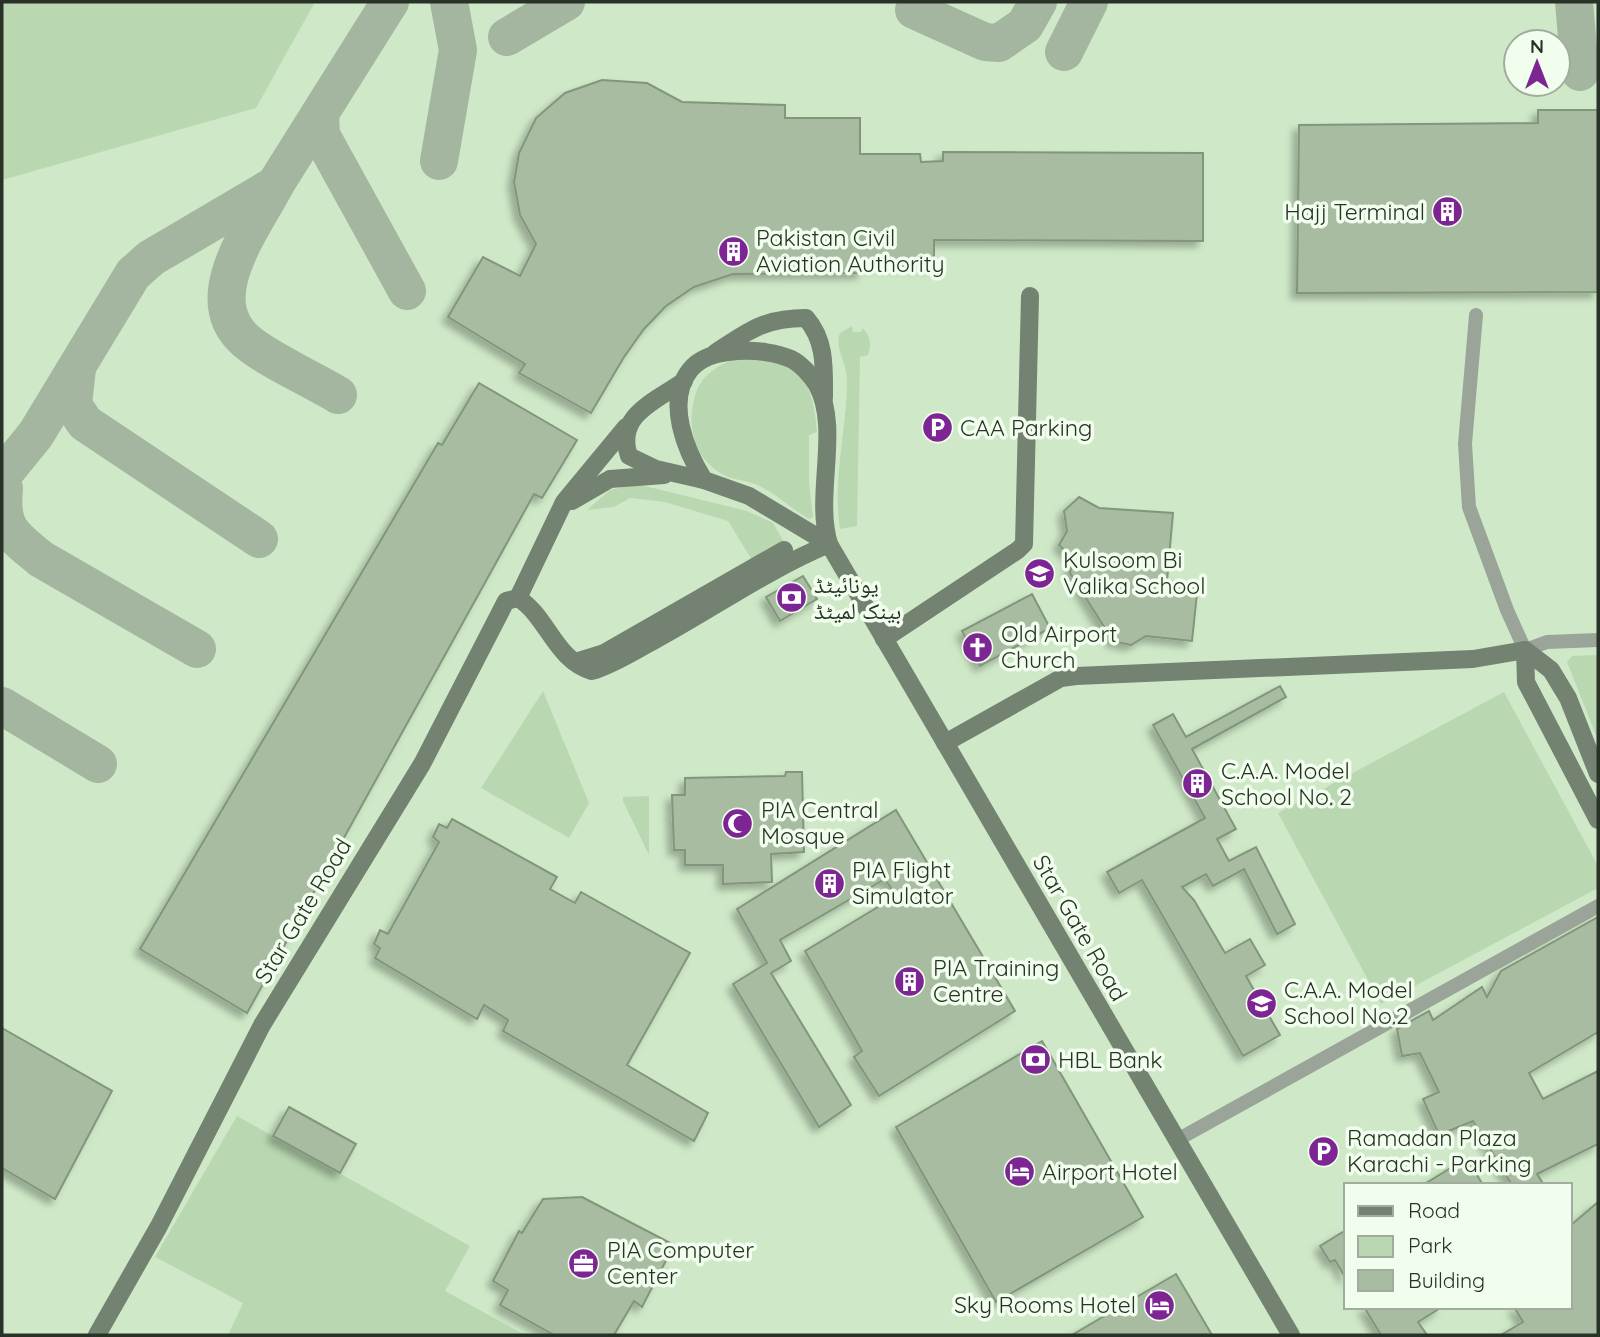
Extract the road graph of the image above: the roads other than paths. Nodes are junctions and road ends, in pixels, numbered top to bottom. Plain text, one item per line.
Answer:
1 (1030, 296) dead end
2 (1476, 315) dead end
3 (715, 353) junction
4 (684, 381) junction
5 (824, 402) junction
6 (626, 427) junction
7 (678, 474) junction
8 (704, 480) junction
9 (563, 506) junction
10 (829, 544) junction
11 (518, 598) junction
12 (884, 639) junction
13 (1598, 640) edge
14 (1525, 650) junction
15 (945, 743) junction
16 (1598, 774) edge
17 (1598, 820) edge
18 (1598, 906) edge
19 (1177, 1140) junction
20 (97, 1335) edge
21 (1291, 1335) edge

1 - 12 street
2 - 14 street
3 - 4 street
3 - 5 street
3 - 5 street
4 - 6 street
4 - 8 street
5 - 10 street
6 - 7 street
6 - 9 street
7 - 8 street
7 - 9 street
8 - 10 street
9 - 11 street
10 - 11 street
10 - 12 street, Star Gate Road
11 - 20 street, Star Gate Road
12 - 15 street, Star Gate Road
13 - 14 street
14 - 15 street
14 - 16 street
14 - 17 street
15 - 19 street, Star Gate Road
18 - 19 street
19 - 21 street, Star Gate Road

